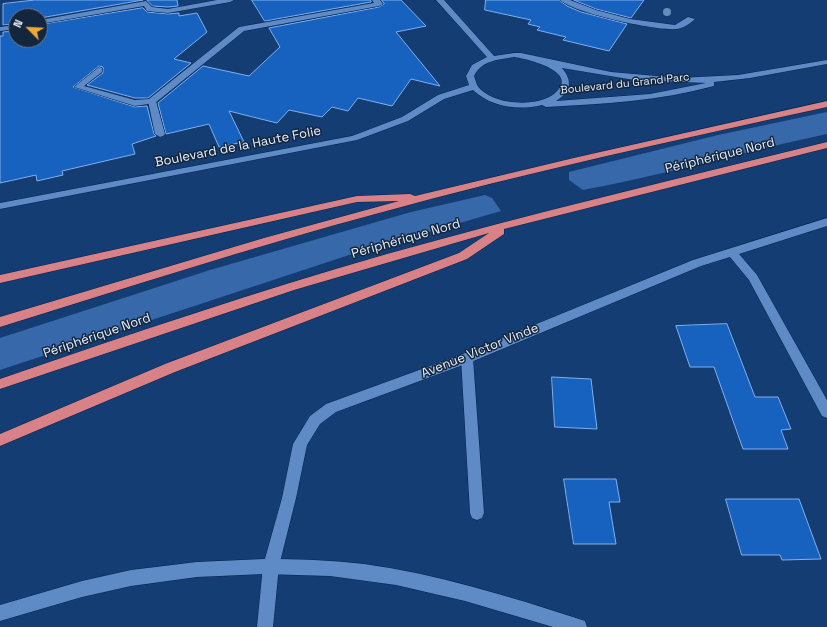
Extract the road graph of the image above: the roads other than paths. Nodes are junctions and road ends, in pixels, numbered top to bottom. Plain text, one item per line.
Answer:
1 (230, 0) edge
2 (376, 0) edge
3 (440, 0) edge
4 (564, 0) edge
5 (146, 2) edge
6 (692, 19) dead end
7 (48, 20) edge
8 (492, 58) junction
9 (544, 61) junction
10 (827, 62) edge
11 (99, 70) dead end
12 (726, 79) junction
13 (473, 87) junction
14 (152, 101) junction
15 (827, 104) edge
16 (525, 105) junction
17 (160, 134) dead end
18 (827, 145) edge
19 (427, 197) junction
20 (0, 206) edge
21 (827, 222) edge
22 (508, 225) junction
23 (730, 251) junction
24 (0, 279) edge
25 (0, 322) edge
26 (467, 358) junction
27 (0, 384) edge
28 (827, 412) edge
29 (0, 440) edge
30 (477, 512) dead end
31 (271, 566) junction
32 (0, 613) edge
33 (265, 627) edge
34 (579, 627) edge

1 - 5 street
2 - 14 street
3 - 8 street
4 - 6 street
5 - 7 street
8 - 9 street, Boulevard du Grand Parc
8 - 13 street
9 - 12 street, Boulevard du Grand Parc
9 - 16 street
10 - 12 street, Boulevard du Grand Parc
11 - 14 street
12 - 16 street, Boulevard du Grand Parc
13 - 16 street
13 - 20 street, Boulevard de la Haute Folie
14 - 17 street
15 - 19 highway, Périphérique Nord
18 - 22 highway, Périphérique Nord
19 - 24 highway
19 - 25 highway, Périphérique Nord
21 - 23 street, Avenue Victor Vinde
22 - 27 highway, Périphérique Nord
22 - 29 highway
23 - 26 street, Avenue Victor Vinde
23 - 28 street
26 - 30 street
26 - 31 street, Avenue Victor Vinde
31 - 32 street
31 - 33 street, Avenue Victor Vinde
31 - 34 street

